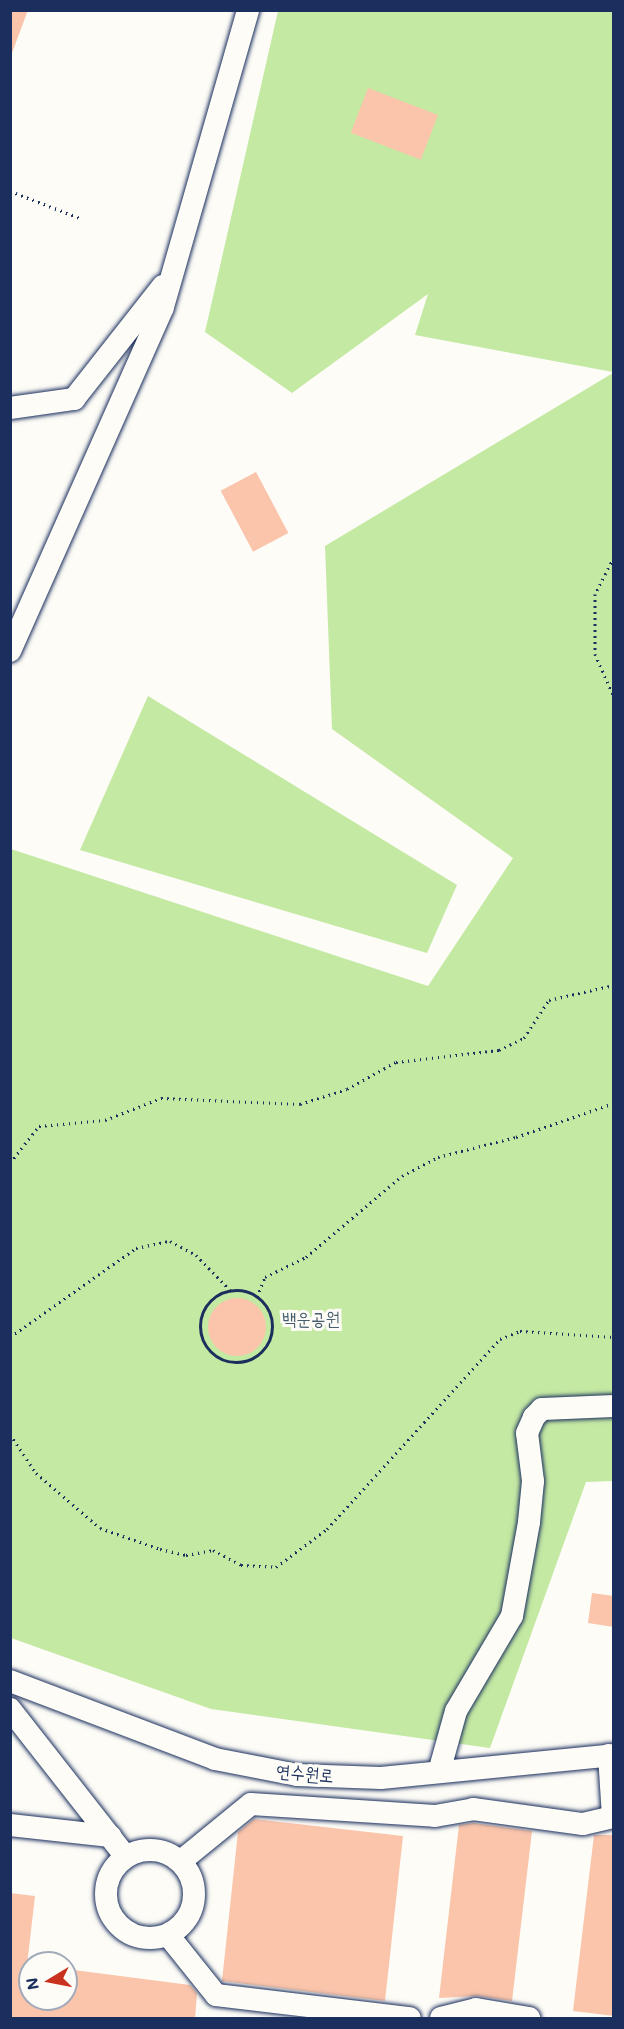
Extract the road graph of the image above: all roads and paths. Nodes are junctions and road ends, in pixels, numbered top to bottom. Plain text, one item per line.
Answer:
1 (248, 10) edge
2 (10, 191) edge
3 (80, 218) dead end
4 (173, 273) junction
5 (10, 408) edge
6 (614, 557) edge
7 (10, 651) edge
8 (614, 697) edge
9 (614, 986) edge
10 (614, 1103) edge
11 (10, 1163) edge
12 (230, 1290) junction
13 (257, 1297) junction
14 (10, 1337) edge
15 (614, 1337) edge
16 (614, 1406) edge
17 (10, 1434) edge
18 (10, 1681) edge
19 (10, 1709) edge
20 (611, 1755) edge
21 (439, 1772) junction
22 (613, 1817) edge
23 (10, 1824) edge
24 (110, 1836) junction
25 (126, 1857) junction
26 (181, 1862) junction
27 (168, 1935) junction
28 (410, 2019) edge
29 (441, 2019) edge
30 (529, 2019) edge

1 - 4 street
2 - 3 path
4 - 5 street
4 - 7 street
6 - 8 path
9 - 11 path
10 - 13 path
12 - 13 path
12 - 13 path
12 - 14 path
15 - 17 path
16 - 21 street
18 - 21 street, 연수원로
19 - 24 street
20 - 21 street, 연수원로
20 - 22 street
22 - 26 street
23 - 24 street
24 - 25 street
25 - 26 street
25 - 27 street
26 - 27 street
27 - 28 street
29 - 30 street

